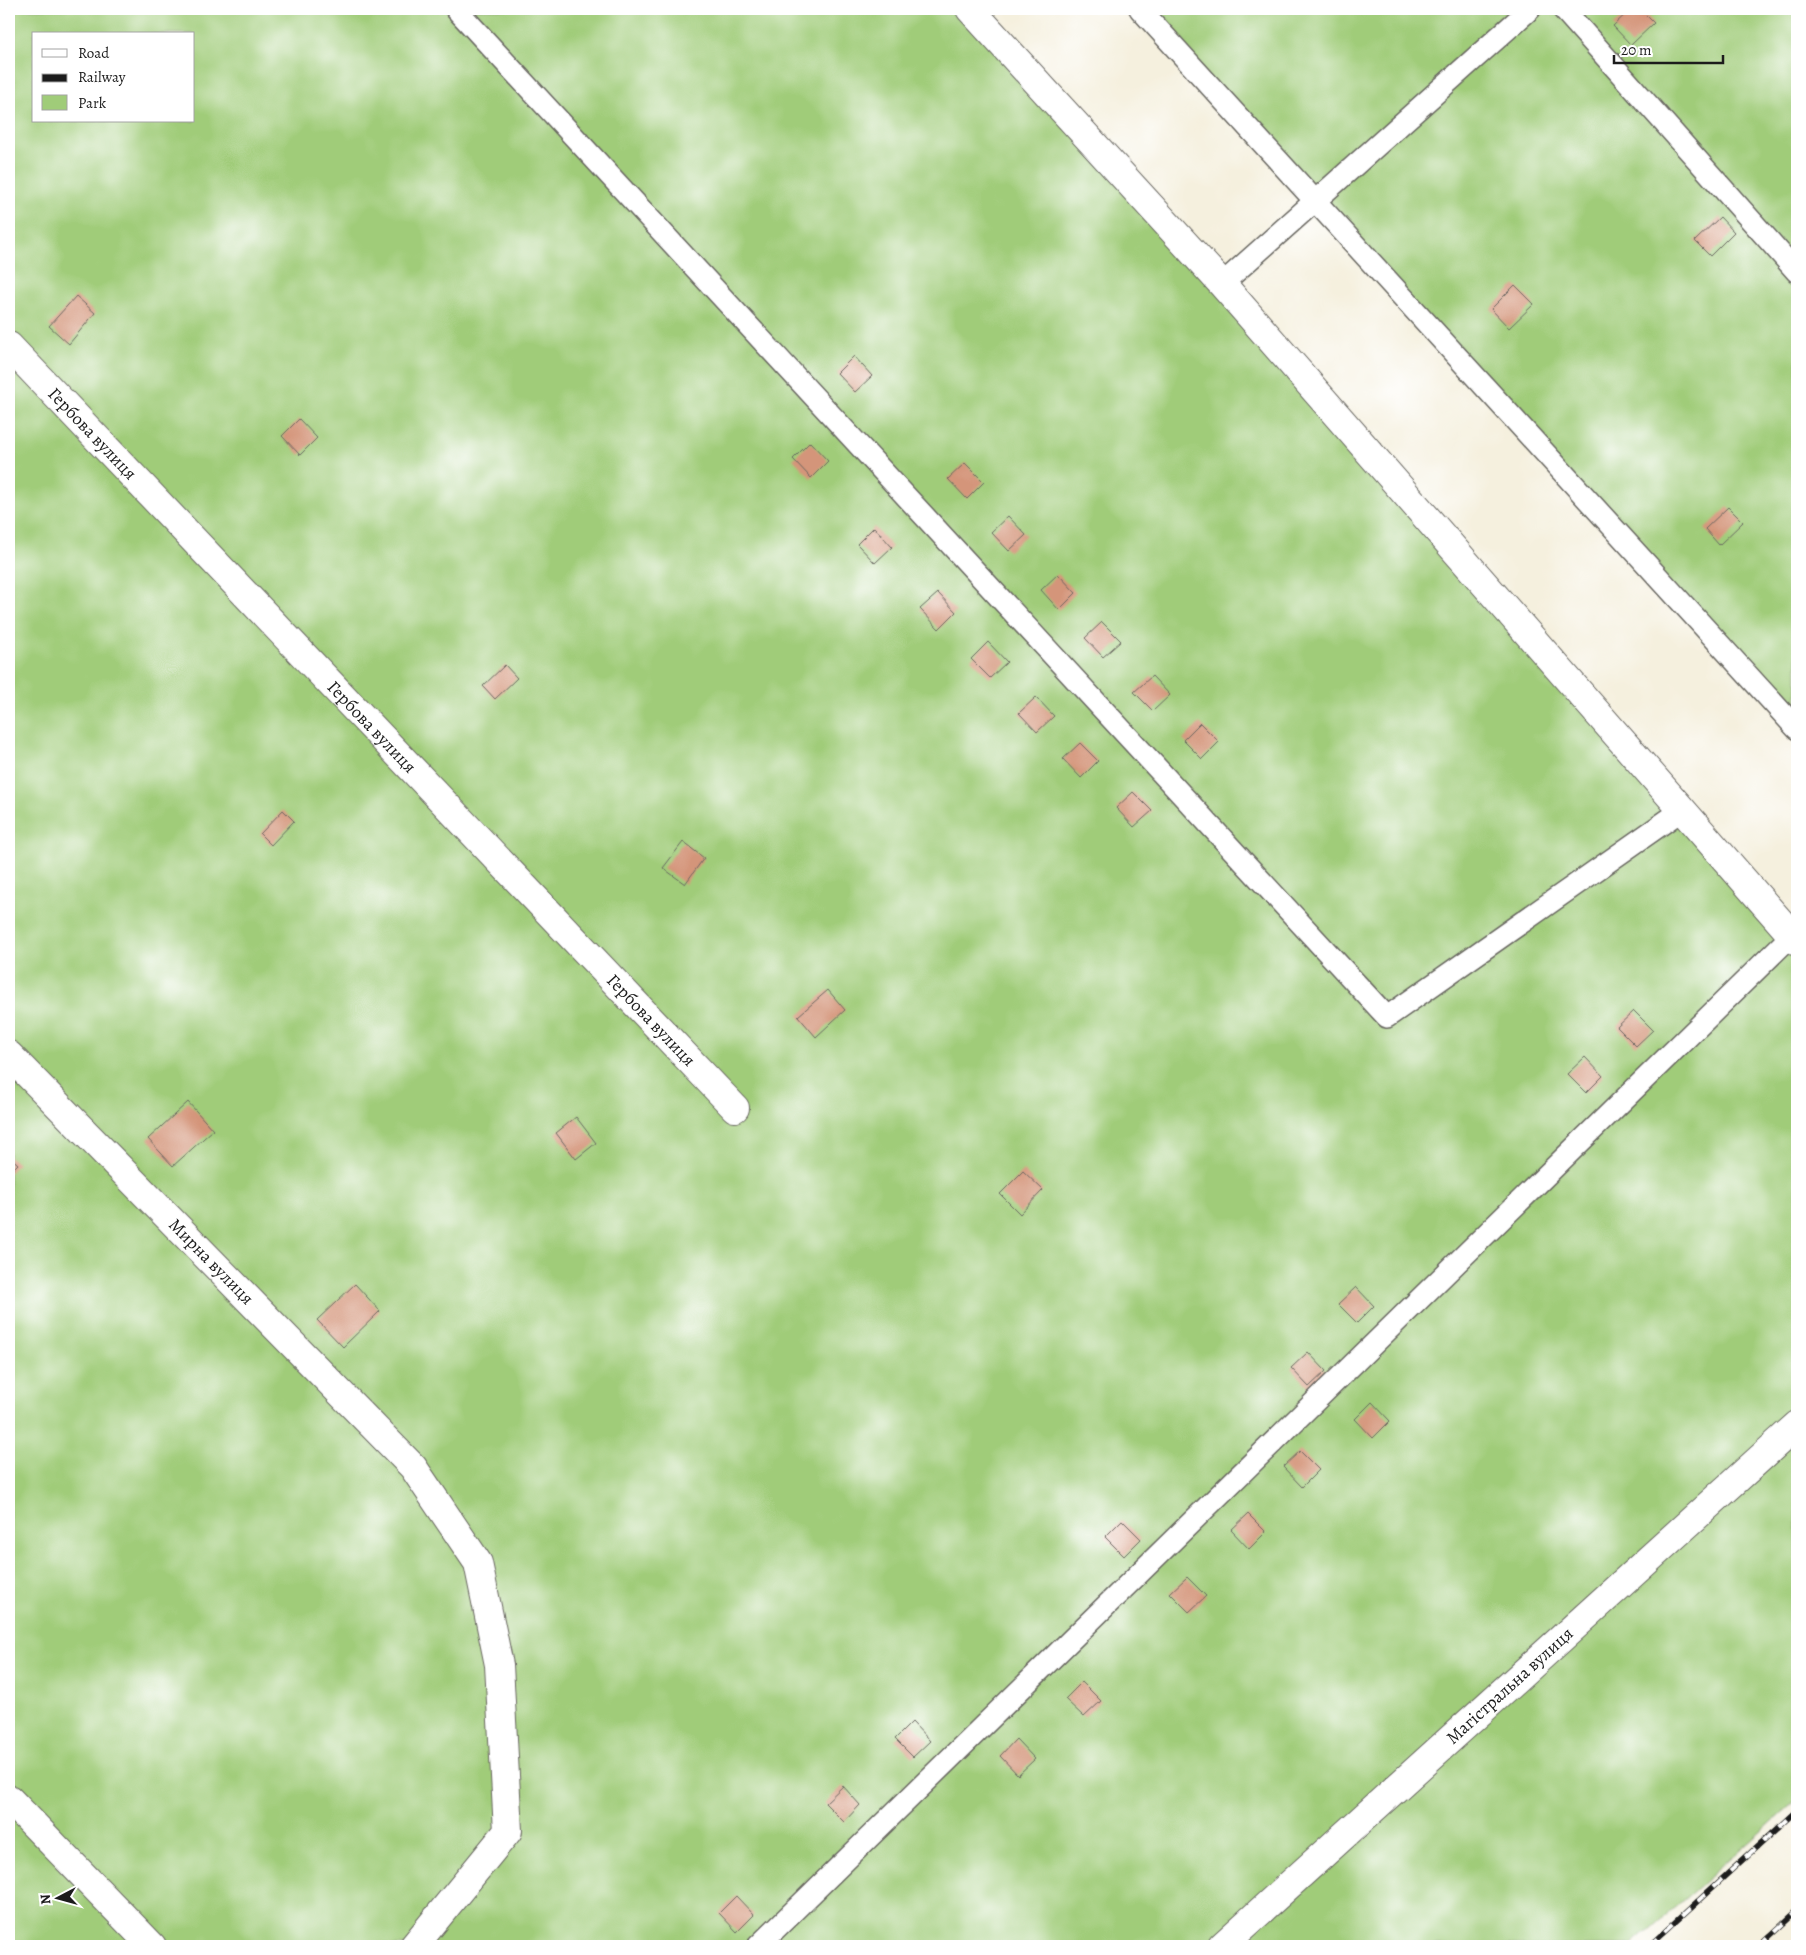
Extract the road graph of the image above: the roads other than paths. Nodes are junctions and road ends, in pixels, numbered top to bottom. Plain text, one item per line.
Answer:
1 (456, 9) edge
2 (970, 9) edge
3 (1140, 9) edge
4 (1530, 9) edge
5 (1563, 9) edge
6 (1316, 200) junction
7 (1797, 272) edge
8 (1222, 284) junction
9 (9, 346) edge
10 (1797, 729) edge
11 (1682, 810) junction
12 (1795, 938) edge
13 (9, 1055) edge
14 (735, 1108) dead end
15 (1797, 1425) edge
16 (9, 1799) edge
17 (152, 1946) edge
18 (414, 1946) edge
19 (758, 1946) edge
20 (1222, 1946) edge

1 - 11 lane
2 - 8 street
3 - 6 lane
4 - 6 lane
5 - 7 lane
6 - 8 lane
6 - 10 lane
8 - 11 street
9 - 14 street, Гербова вулиця
11 - 12 street
12 - 19 lane
13 - 18 street, Мирна вулиця
15 - 20 street, Магістральна вулиця
16 - 17 street

